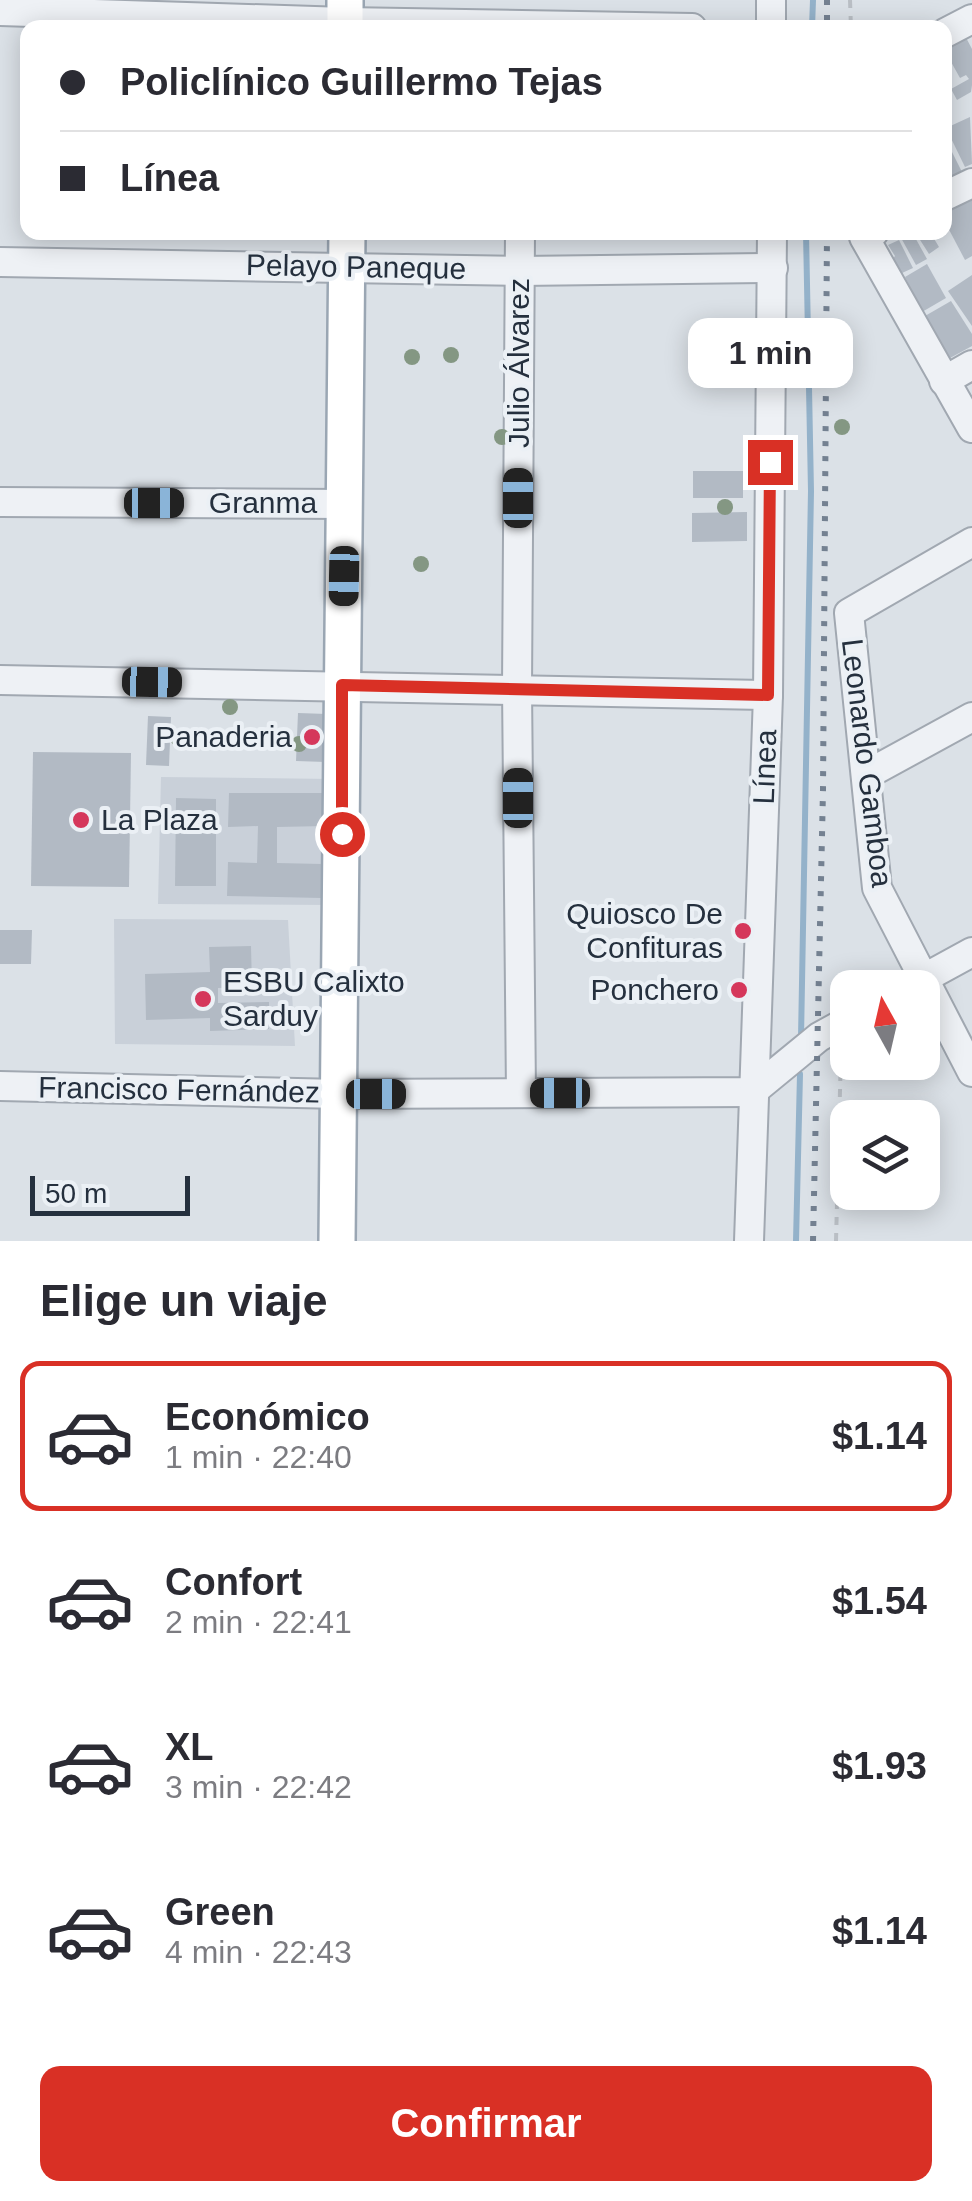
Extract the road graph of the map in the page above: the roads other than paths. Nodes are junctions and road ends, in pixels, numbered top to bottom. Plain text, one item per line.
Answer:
1 (0, 11) edge
2 (345, 16) edge
3 (518, 17) edge
4 (565, 20) edge
5 (520, 240) edge
6 (772, 240) edge
7 (872, 240) edge
8 (347, 249) edge
9 (0, 262) edge
10 (773, 268) junction
11 (520, 272) junction
12 (972, 366) edge
13 (944, 381) junction
14 (972, 428) edge
15 (0, 502) edge
16 (346, 504) junction
17 (972, 542) edge
18 (0, 680) edge
19 (342, 685) junction
20 (517, 688) junction
21 (768, 695) junction
22 (972, 717) edge
23 (866, 775) junction
24 (972, 952) edge
25 (911, 970) edge
26 (939, 970) edge
27 (940, 1021) edge
28 (830, 1032) edge
29 (972, 1072) edge
30 (0, 1086) edge
31 (752, 1092) junction
32 (340, 1094) junction
33 (521, 1094) junction
34 (337, 1241) edge
35 (749, 1241) edge

1 - 2 street
2 - 3 street
3 - 4 street
5 - 11 street, Julio Álvarez
6 - 10 street, Línea
7 - 13 street
8 - 9 street, Pelayo Paneque
8 - 11 street, Pelayo Paneque
8 - 16 main road
10 - 11 street, Pelayo Paneque
10 - 21 street, Línea
11 - 20 street, Julio Álvarez
12 - 13 street
13 - 14 street
15 - 16 street, Granma
16 - 19 main road
17 - 23 street, Leonardo Gamboa
18 - 19 street
19 - 20 street
19 - 32 main road
20 - 21 street
20 - 33 street, Julio Álvarez
21 - 31 street, Línea
22 - 23 street
23 - 25 street, Leonardo Gamboa
24 - 26 street
27 - 29 street, Leonardo Gamboa
28 - 31 street
30 - 32 street, Francisco Fernández
31 - 33 street, Francisco Fernández
31 - 35 street, Línea
32 - 33 street, Francisco Fernández
32 - 34 main road

